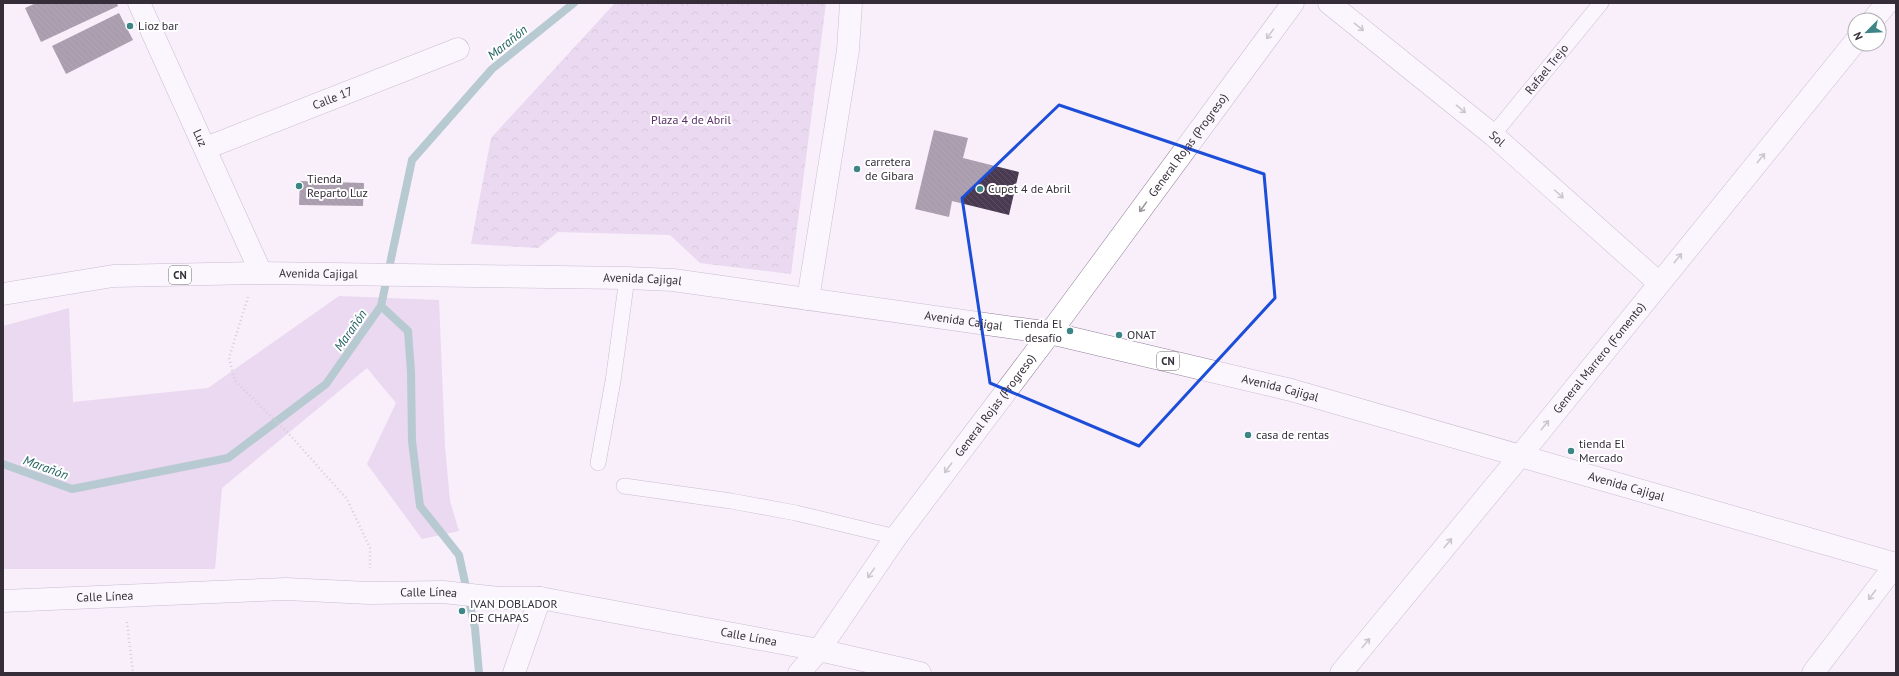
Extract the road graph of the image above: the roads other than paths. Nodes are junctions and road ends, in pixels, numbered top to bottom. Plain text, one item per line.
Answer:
1 (139, 3) edge
2 (851, 3) edge
3 (1293, 3) edge
4 (1329, 3) edge
5 (1601, 3) edge
6 (1887, 3) edge
7 (1880, 12) edge
8 (458, 49) dead end
9 (1847, 52) edge
10 (1493, 135) junction
11 (206, 148) junction
12 (257, 273) junction
13 (627, 278) junction
14 (1659, 283) junction
15 (3, 294) edge
16 (808, 299) junction
17 (1050, 333) junction
18 (1520, 456) junction
19 (598, 464) dead end
20 (624, 486) dead end
21 (896, 537) junction
22 (1896, 564) edge
23 (540, 598) junction
24 (3, 600) edge
25 (819, 650) junction
26 (514, 673) edge
27 (799, 673) edge
28 (920, 673) edge
29 (1341, 673) edge
30 (1813, 673) edge

1 - 11 street, Luz
2 - 16 street
3 -> 17 street, General Rojas (Progreso)
4 -> 10 street, Sol
5 - 10 lane, Rafael Trejo
6 - 7 street
8 - 11 street, Calle 17
14 -> 9 street, General Marrero (Fomento)
10 -> 14 street, Sol
11 - 12 street, Luz
12 - 13 street, Avenida Cajigal / CN
12 - 15 street, Avenida Cajigal / CN
13 - 16 street, Avenida Cajigal / CN
13 - 19 lane
18 -> 14 street, General Marrero (Fomento)
16 - 17 street, Avenida Cajigal / CN
17 - 18 street, Avenida Cajigal / CN
17 -> 21 street, General Rojas (Progreso)
18 - 22 street, Avenida Cajigal / CN
29 -> 18 street, General Marrero (Fomento)
20 - 21 lane
21 -> 25 street, General Rojas (Progreso)
22 -> 30 street
23 - 24 street, Calle Línea
23 - 25 street, Calle Línea
23 - 26 street
25 - 27 street, General Rojas (Progreso)
25 - 28 street, Calle Línea

